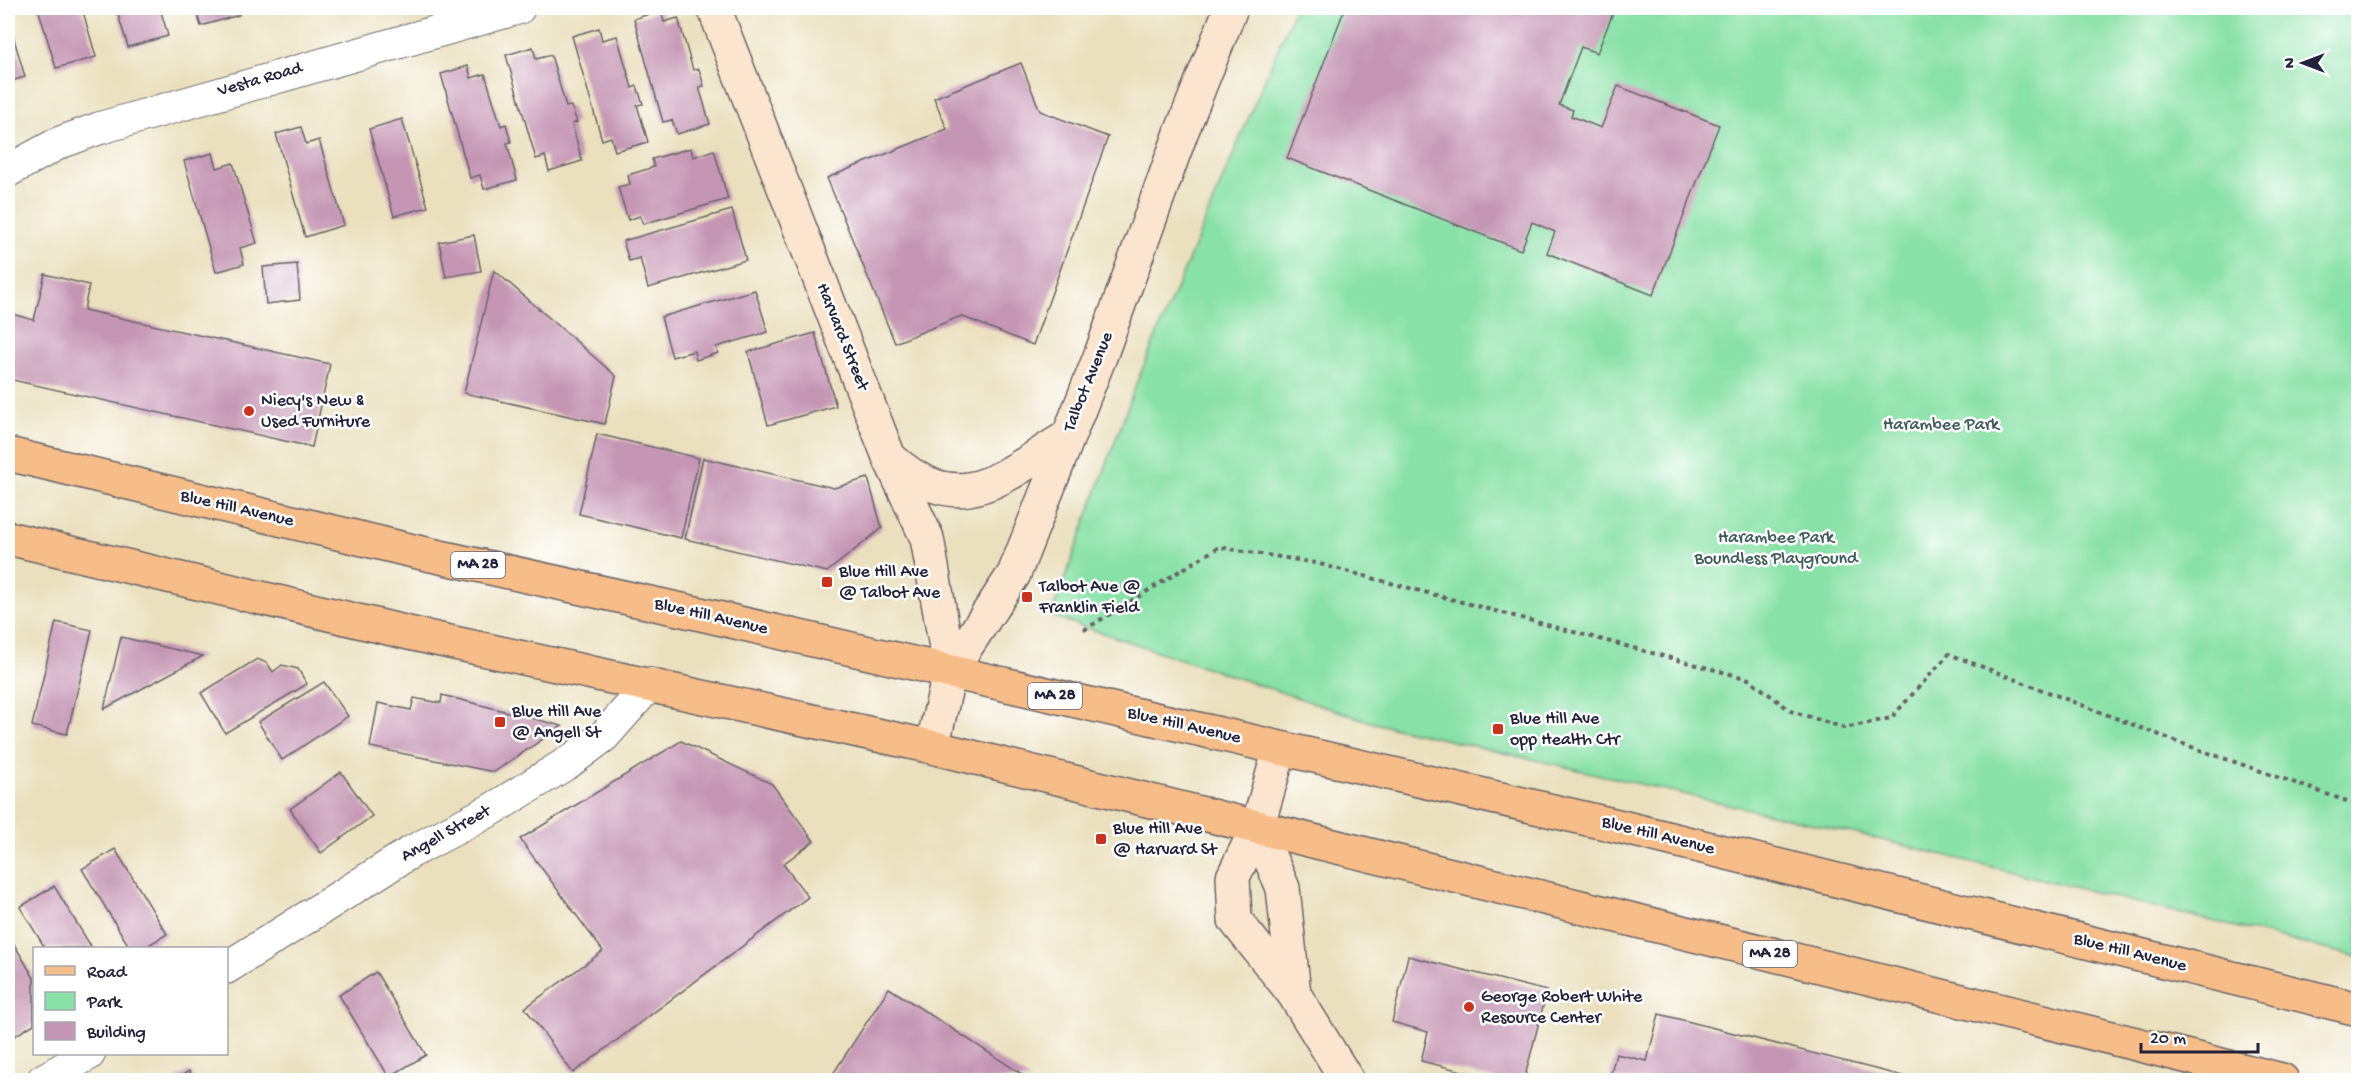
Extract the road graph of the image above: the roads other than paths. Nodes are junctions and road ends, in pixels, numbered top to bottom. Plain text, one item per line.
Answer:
1 (519, 8) edge
2 (714, 8) edge
3 (1231, 8) edge
4 (8, 171) edge
5 (1066, 438) junction
6 (8, 454) edge
7 (889, 457) junction
8 (8, 538) edge
9 (950, 671) junction
10 (650, 684) junction
11 (932, 747) junction
12 (1280, 749) junction
13 (1257, 828) junction
14 (228, 967) edge
15 (1294, 993) junction
16 (2358, 1010) edge
17 (86, 1055) edge
18 (43, 1080) edge
19 (1347, 1080) edge
20 (2282, 1080) edge

1 - 4 street, Vesta Road
2 - 7 main road, Harvard Street
3 - 5 main road, Talbot Avenue
5 - 7 main road
5 - 9 main road, Talbot Avenue
6 - 9 main road, Blue Hill Avenue / MA 28
7 - 9 main road, Harvard Street
8 - 10 main road, MA 28
9 - 11 main road, Talbot Avenue
9 - 12 main road, Blue Hill Avenue / MA 28
10 - 11 main road, MA 28
10 - 14 street, Angell Street
11 - 13 main road, MA 28
12 - 13 main road
12 - 16 main road, Blue Hill Avenue / MA 28
13 - 15 main road
13 - 15 main road
13 - 20 main road, MA 28
15 - 19 main road
17 - 18 street

